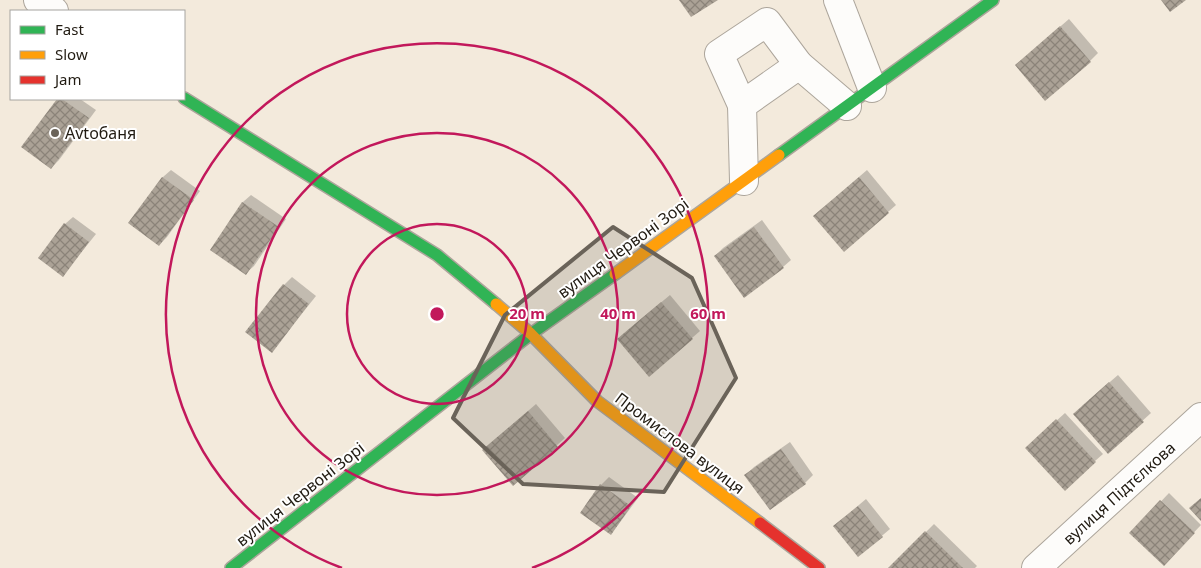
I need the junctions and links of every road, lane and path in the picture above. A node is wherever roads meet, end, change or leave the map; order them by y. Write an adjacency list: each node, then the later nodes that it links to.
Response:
1 (38, 0): 4 (street)
2 (838, 0): 6 (street)
3 (992, 0): 6 (street, вулиця Червоні Зорі)
4 (53, 10)
5 (799, 65): 8 (street); 8 (street); 9 (street)
6 (872, 88): 9 (street, вулиця Червоні Зорі)
7 (185, 99): 11 (street, Промислова вулиця)
8 (742, 105): 10 (street)
9 (847, 106): 10 (street, вулиця Червоні Зорі)
10 (744, 181): 11 (street, вулиця Червоні Зорі)
11 (532, 334): 13 (street, вулиця Червоні Зорі); 14 (street, Промислова вулиця)
12 (1201, 417): 15 (street, вулиця Підтєлкова)
13 (231, 568)
14 (819, 568)
15 (1036, 568)

